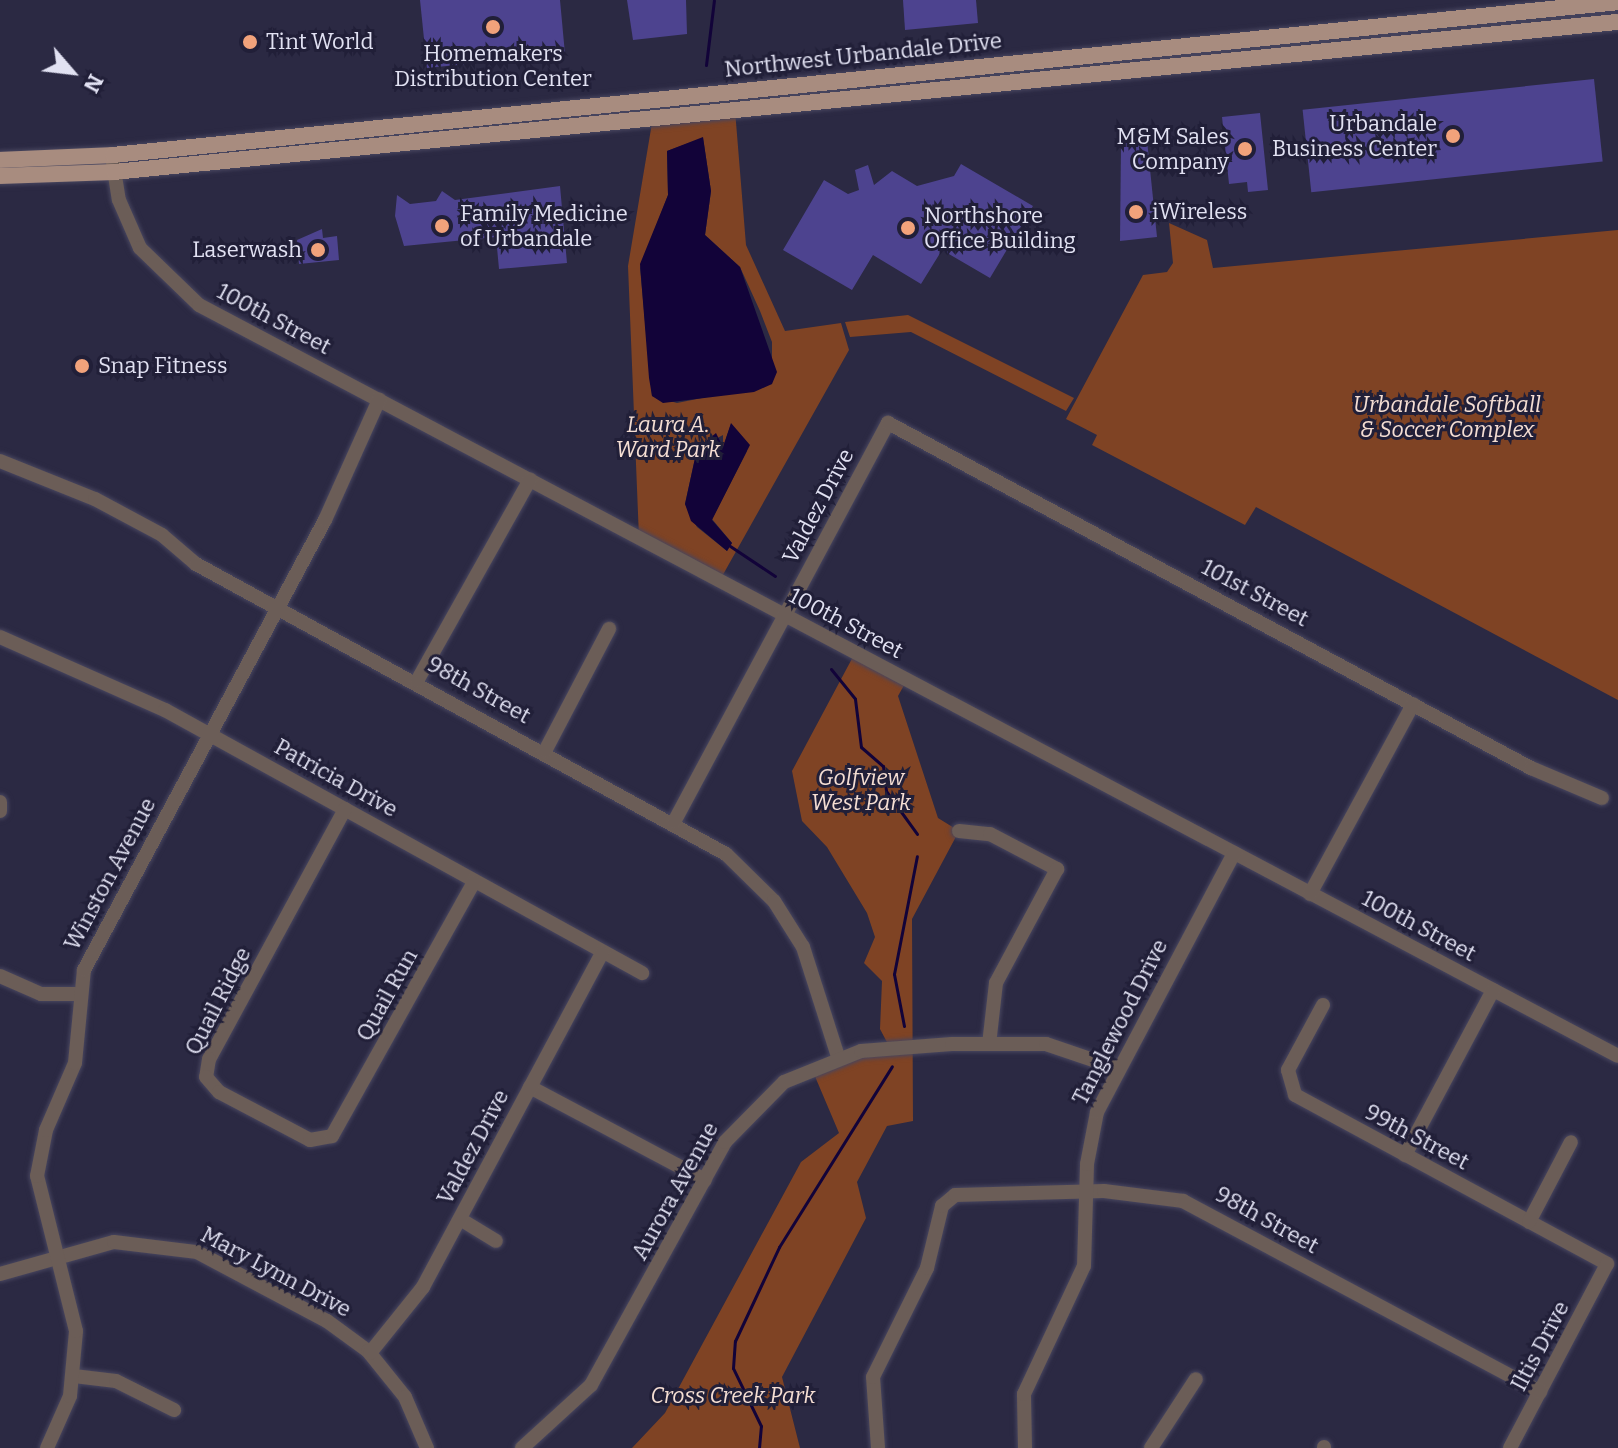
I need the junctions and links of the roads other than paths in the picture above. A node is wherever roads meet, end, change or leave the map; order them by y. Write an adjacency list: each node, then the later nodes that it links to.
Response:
1 (1618, 2): 4 (main road, Northwest Urbandale Drive)
2 (1618, 22): 4 (main road, Northwest Urbandale Drive)
3 (0, 160): 4 (main road)
4 (114, 163): 5 (main road); 6 (street, 100th Street)
5 (0, 176)
6 (379, 400): 9 (street, 100th Street); 10 (street, Winston Avenue)
7 (888, 423): 11 (street, Valdez Drive); 15 (street, 101st Street)
8 (0, 461): 10 (street, 98th Street)
9 (530, 480): 11 (street, 100th Street); 14 (street)
10 (279, 608): 14 (street, 98th Street); 16 (street, Winston Avenue)
11 (785, 615): 22 (street, Valdez Drive); 24 (street, 100th Street)
12 (609, 629): 17 (street)
13 (0, 637): 16 (street, Patricia Drive)
14 (417, 681): 17 (street, 98th Street)
15 (1413, 704): 18 (street, 101st Street); 26 (street)
16 (210, 735): 20 (street, Patricia Drive); 31 (street, Winston Avenue)
17 (545, 751): 22 (street, 98th Street)
18 (1602, 798)
19 (0, 802): 21 (street)
20 (345, 809): 25 (street, Patricia Drive); 38 (street, Quail Ridge)
21 (0, 811)
22 (674, 822): 35 (street, 98th Street)
23 (959, 831): 33 (street)
24 (1234, 853): 26 (street, 100th Street); 36 (street, Tanglewood Drive)
25 (474, 882): 27 (street, Patricia Drive); 38 (street, Quail Run)
26 (1310, 894): 30 (street, 100th Street)
27 (602, 953): 28 (street, Patricia Drive); 37 (street, Valdez Drive)
28 (642, 973)
29 (0, 976): 31 (street)
30 (1493, 990): 34 (street, 100th Street); 40 (street)
31 (80, 994): 46 (street, Winston Avenue)
32 (1323, 1005): 40 (street, 99th Street)
33 (989, 1044): 35 (street, Aurora Avenue); 36 (street, Aurora Avenue)
34 (1618, 1056)
35 (838, 1057): 41 (street, Aurora Avenue)
36 (1117, 1068): 42 (street, Tanglewood Drive)
37 (530, 1087): 41 (street); 43 (street, Valdez Drive)
38 (338, 1130)
39 (1571, 1142): 44 (street)
40 (1405, 1155): 44 (street, 99th Street)
41 (705, 1180): 56 (street, Aurora Avenue)
42 (1087, 1192): 52 (street, 98th Street); 57 (street, 98th Street); 58 (street, Tanglewood Drive)
43 (460, 1219): 45 (street); 49 (street, Valdez Drive)
44 (1529, 1222): 47 (street, 99th Street)
45 (496, 1241)
46 (55, 1259): 48 (street, Mary Lynn Drive); 49 (street, Mary Lynn Drive); 50 (street, Winston Avenue)
47 (1607, 1264): 52 (street, Iltis Drive)
48 (0, 1274)
49 (370, 1353): 55 (street, Mary Lynn Drive)
50 (74, 1376): 53 (street); 54 (street, Winston Avenue)
51 (1196, 1379): 59 (street)
52 (1540, 1392): 60 (street, Iltis Drive)
53 (174, 1410)
54 (47, 1448)
55 (427, 1448)
56 (522, 1448)
57 (878, 1448)
58 (1025, 1448)
59 (1151, 1448)
60 (1510, 1448)

